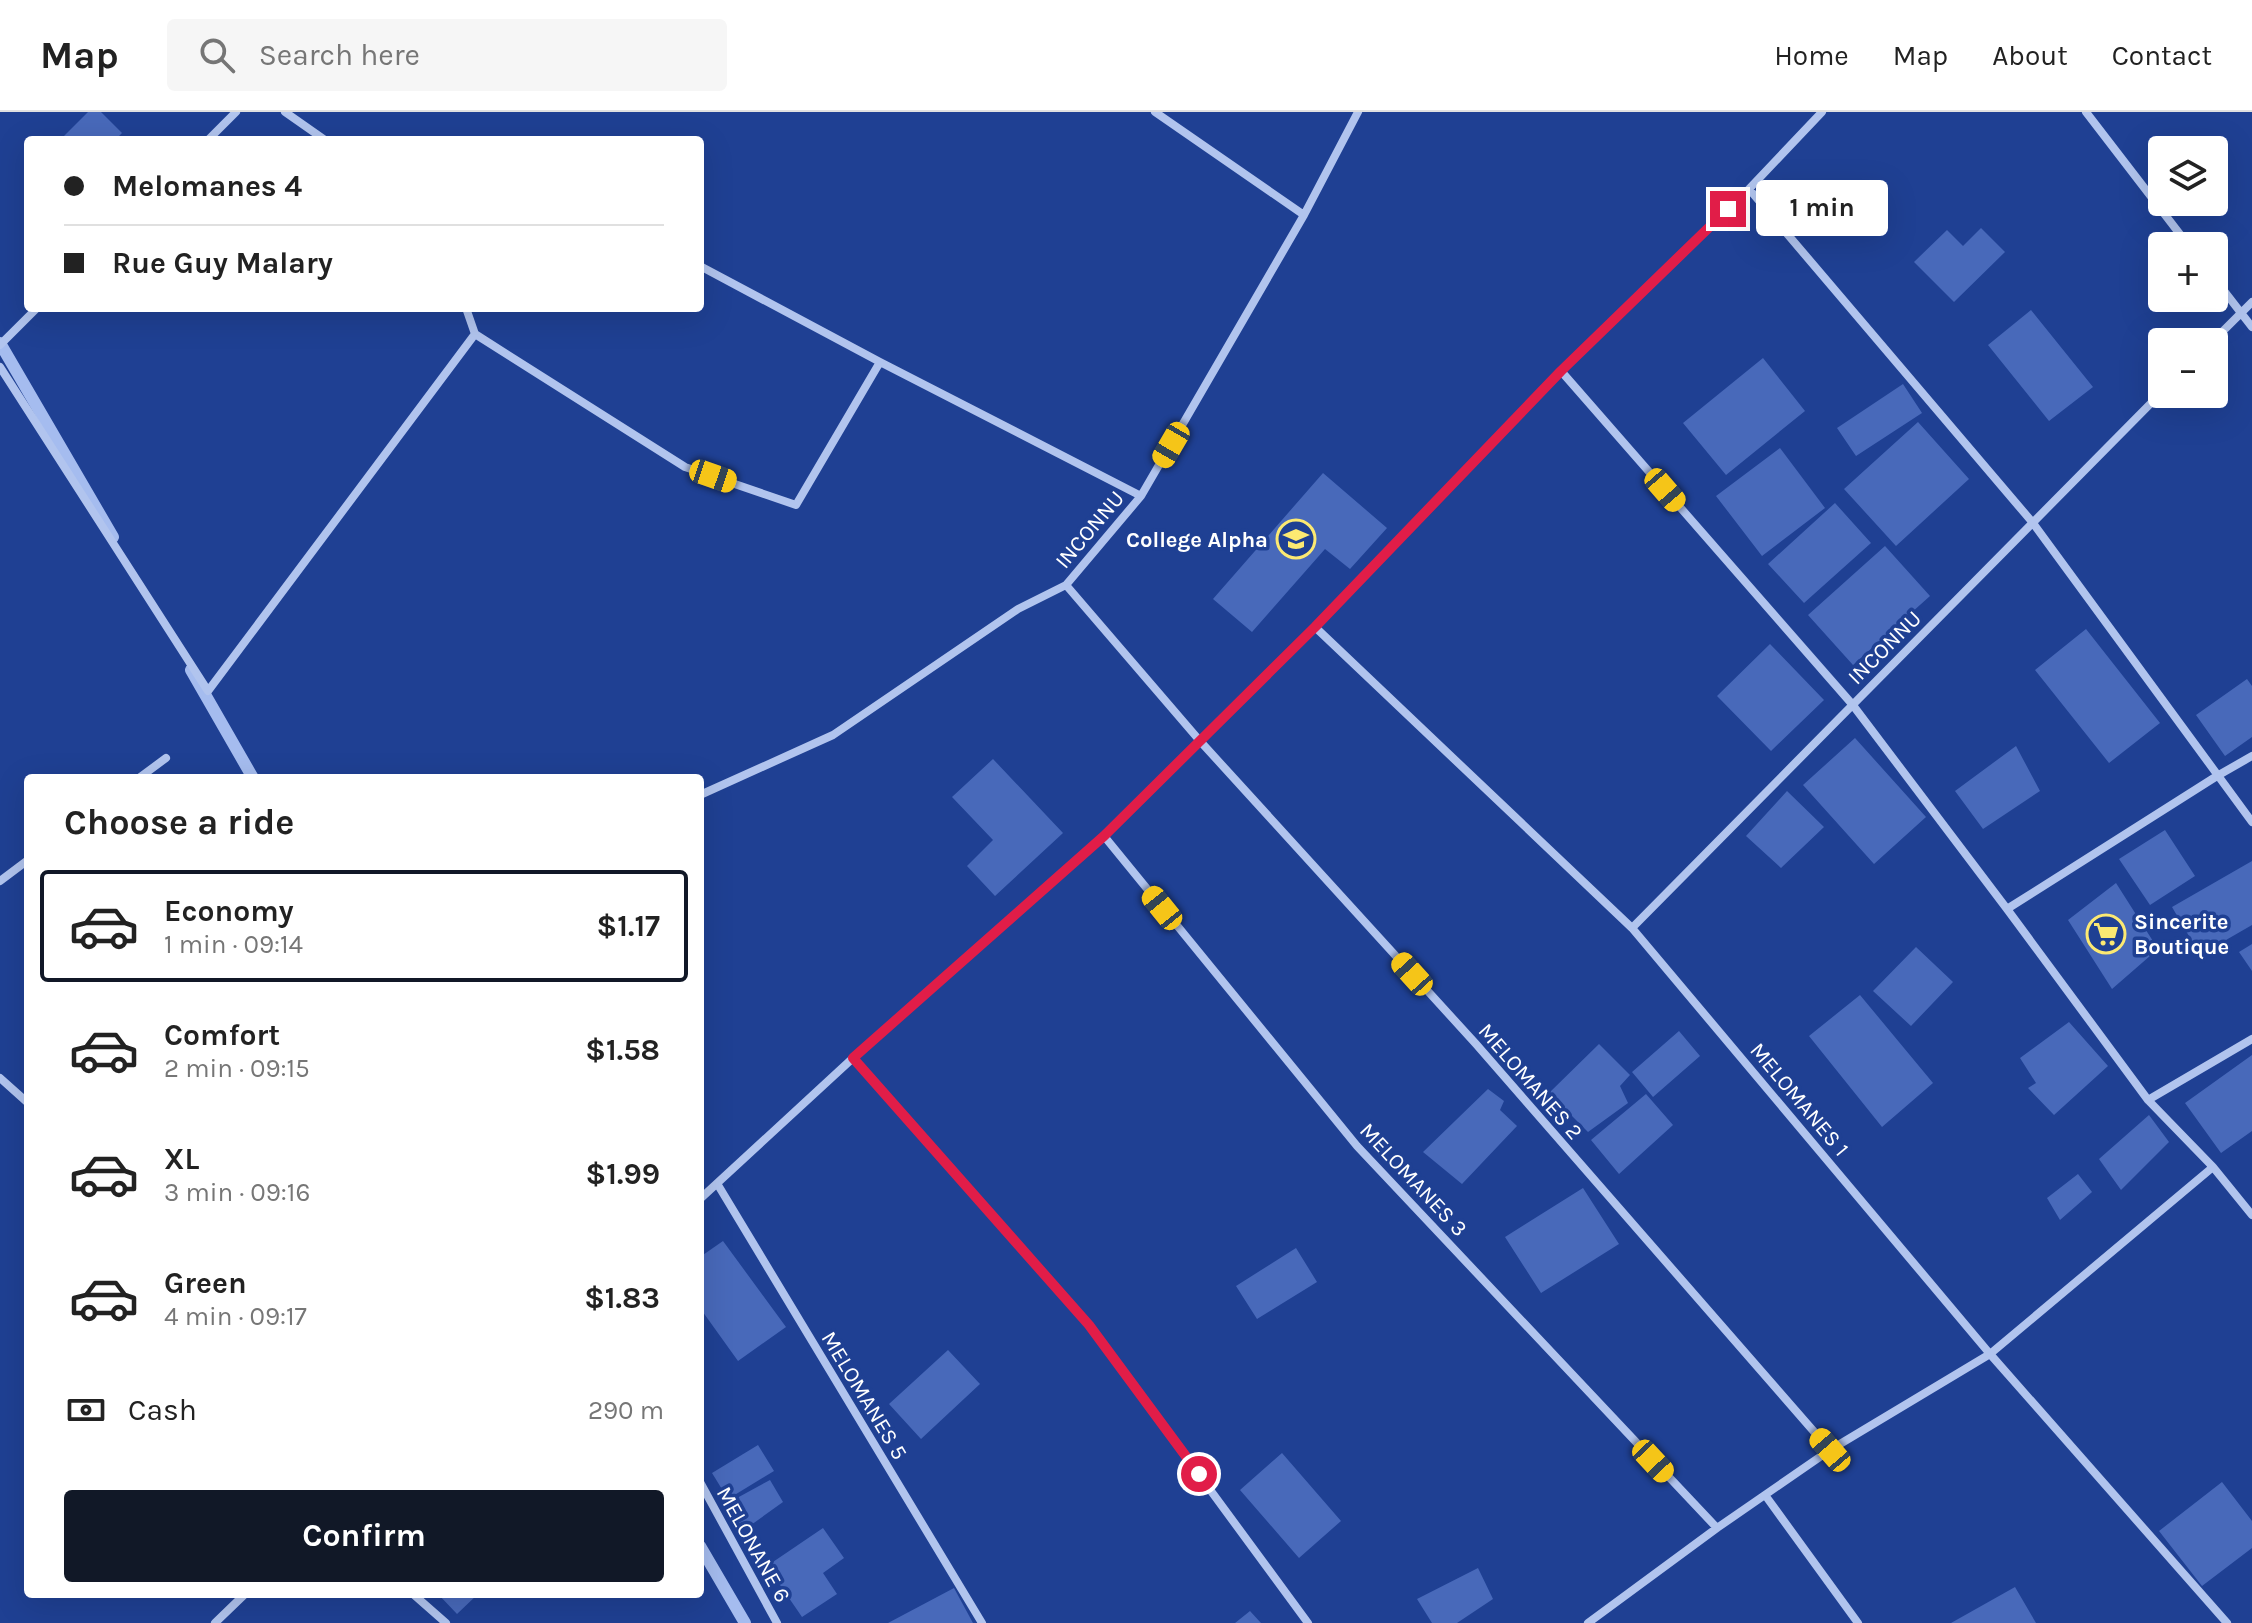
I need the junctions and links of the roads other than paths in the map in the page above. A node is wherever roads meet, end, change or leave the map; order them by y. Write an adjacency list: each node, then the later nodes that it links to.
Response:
1 (236, 112): 7 (street)
2 (285, 112): 8 (street)
3 (1155, 112): 10 (street)
4 (1358, 112): 10 (street, INCONNU)
5 (1822, 112): 9 (street)
6 (2086, 112): 11 (street)
7 (212, 136)
8 (319, 136)
9 (1749, 189): 24 (street); 27 (street)
10 (1304, 215): 26 (street, INCONNU)
11 (2178, 232)
12 (704, 268): 22 (street)
13 (2228, 296): 17 (street)
14 (2252, 302): 17 (street)
15 (33, 312): 21 (street)
16 (467, 312): 20 (street)
17 (2241, 312): 18 (street); 19 (street)
18 (2252, 327)
19 (2226, 328)
20 (475, 334): 22 (street); 23 (street)
21 (0, 345)
22 (880, 362): 26 (street)
23 (0, 367)
24 (1561, 371): 29 (street); 30 (street)
25 (2148, 406): 27 (street, INCONNU)
26 (1141, 496): 28 (street, INCONNU)
27 (2033, 523): 30 (street, INCONNU); 35 (street)
28 (1066, 585): 31 (street, MELOMANES 2); 36 (street, INCONNU)
29 (1315, 627): 31 (street); 42 (street, MELOMANES 1)
30 (1852, 704): 41 (street); 42 (street, INCONNU)
31 (1200, 741): 38 (street); 53 (street, MELOMANES 2)
32 (2252, 756): 35 (street)
33 (166, 758): 34 (street)
34 (144, 774)
35 (2217, 776): 37 (street); 41 (street)
36 (704, 793)
37 (2252, 822)
38 (1104, 836): 44 (street); 56 (street, MELOMANES 3)
39 (24, 863): 40 (street)
40 (0, 881)
41 (2007, 909): 47 (street)
42 (1632, 928): 52 (street, MELOMANES 1)
43 (2252, 1039): 47 (street)
44 (853, 1058): 49 (street); 63 (street)
45 (0, 1078): 46 (street)
46 (24, 1099)
47 (2148, 1100): 48 (street)
48 (2213, 1167): 51 (street); 52 (street)
49 (718, 1185): 50 (street); 62 (street, MELOMANES 5)
50 (704, 1196)
51 (2252, 1215)
52 (1990, 1354): 53 (street); 66 (street, MELOMANES 1)
53 (1830, 1450): 55 (street)
54 (704, 1489): 61 (street, MELONANE 6)
55 (1765, 1495): 56 (street); 65 (street)
56 (1717, 1528): 64 (street)
57 (241, 1598): 59 (street)
58 (418, 1598): 60 (street)
59 (215, 1623)
60 (446, 1623)
61 (777, 1623)
62 (982, 1623)
63 (1308, 1623)
64 (1588, 1623)
65 (1858, 1623)
66 (2227, 1623)

